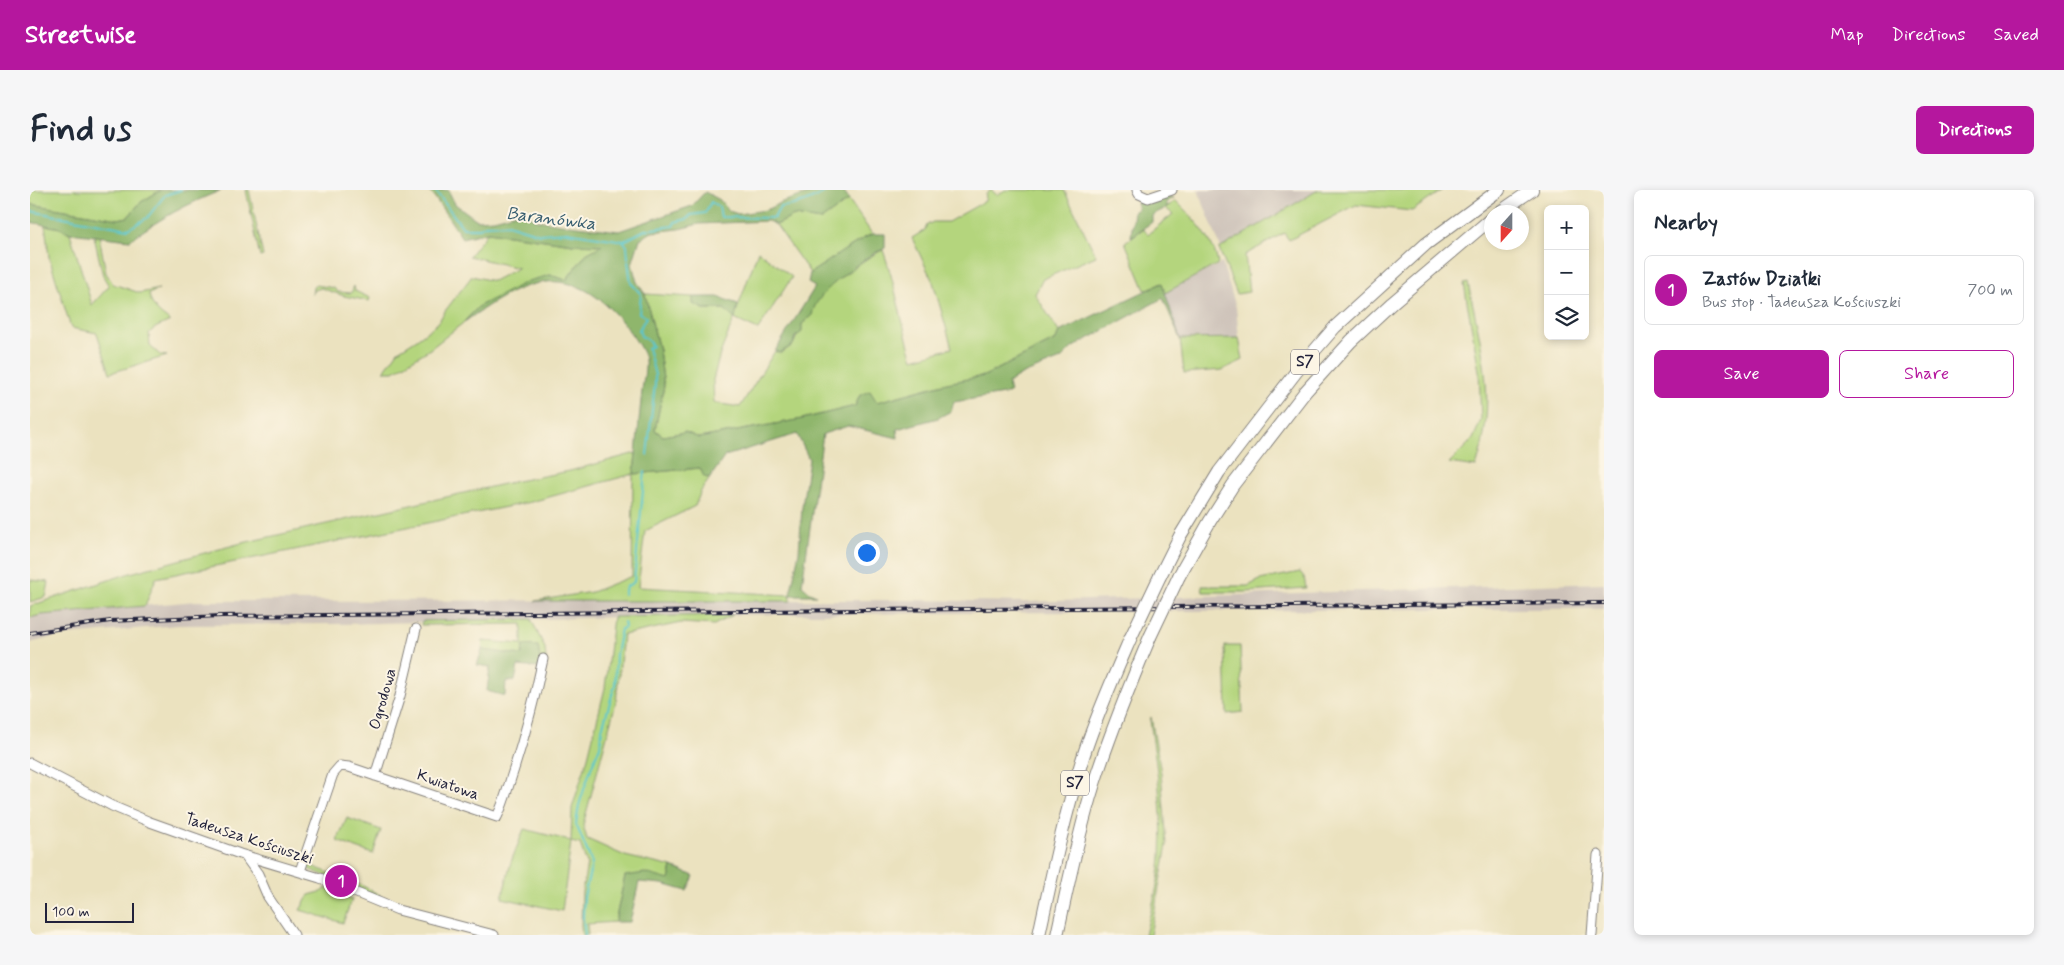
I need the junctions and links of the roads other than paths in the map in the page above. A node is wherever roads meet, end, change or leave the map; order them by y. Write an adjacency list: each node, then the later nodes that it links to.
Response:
1 (1137, 190): 2 (street)
2 (1172, 190)
3 (1498, 190): 18 (highway, S7, bridge)
4 (1532, 190): 5 (highway)
5 (1510, 205)
6 (1484, 225): 19 (highway, S7, bridge)
7 (416, 629): 10 (street, Ogrodowa)
8 (542, 658): 10 (street, Kwiatowa)
9 (30, 763): 12 (street, Tadeusza Kościuszki)
10 (375, 776): 14 (street, Kwiatowa)
11 (1598, 855): 20 (street)
12 (245, 856): 13 (street, Tadeusza Kościuszki); 15 (street)
13 (265, 861): 14 (street, Tadeusza Kościuszki); 15 (street)
14 (300, 871): 17 (street, Tadeusza Kościuszki)
15 (258, 874): 16 (street)
16 (294, 935)
17 (494, 935)
18 (1039, 935)
19 (1057, 935)
20 (1592, 935)

